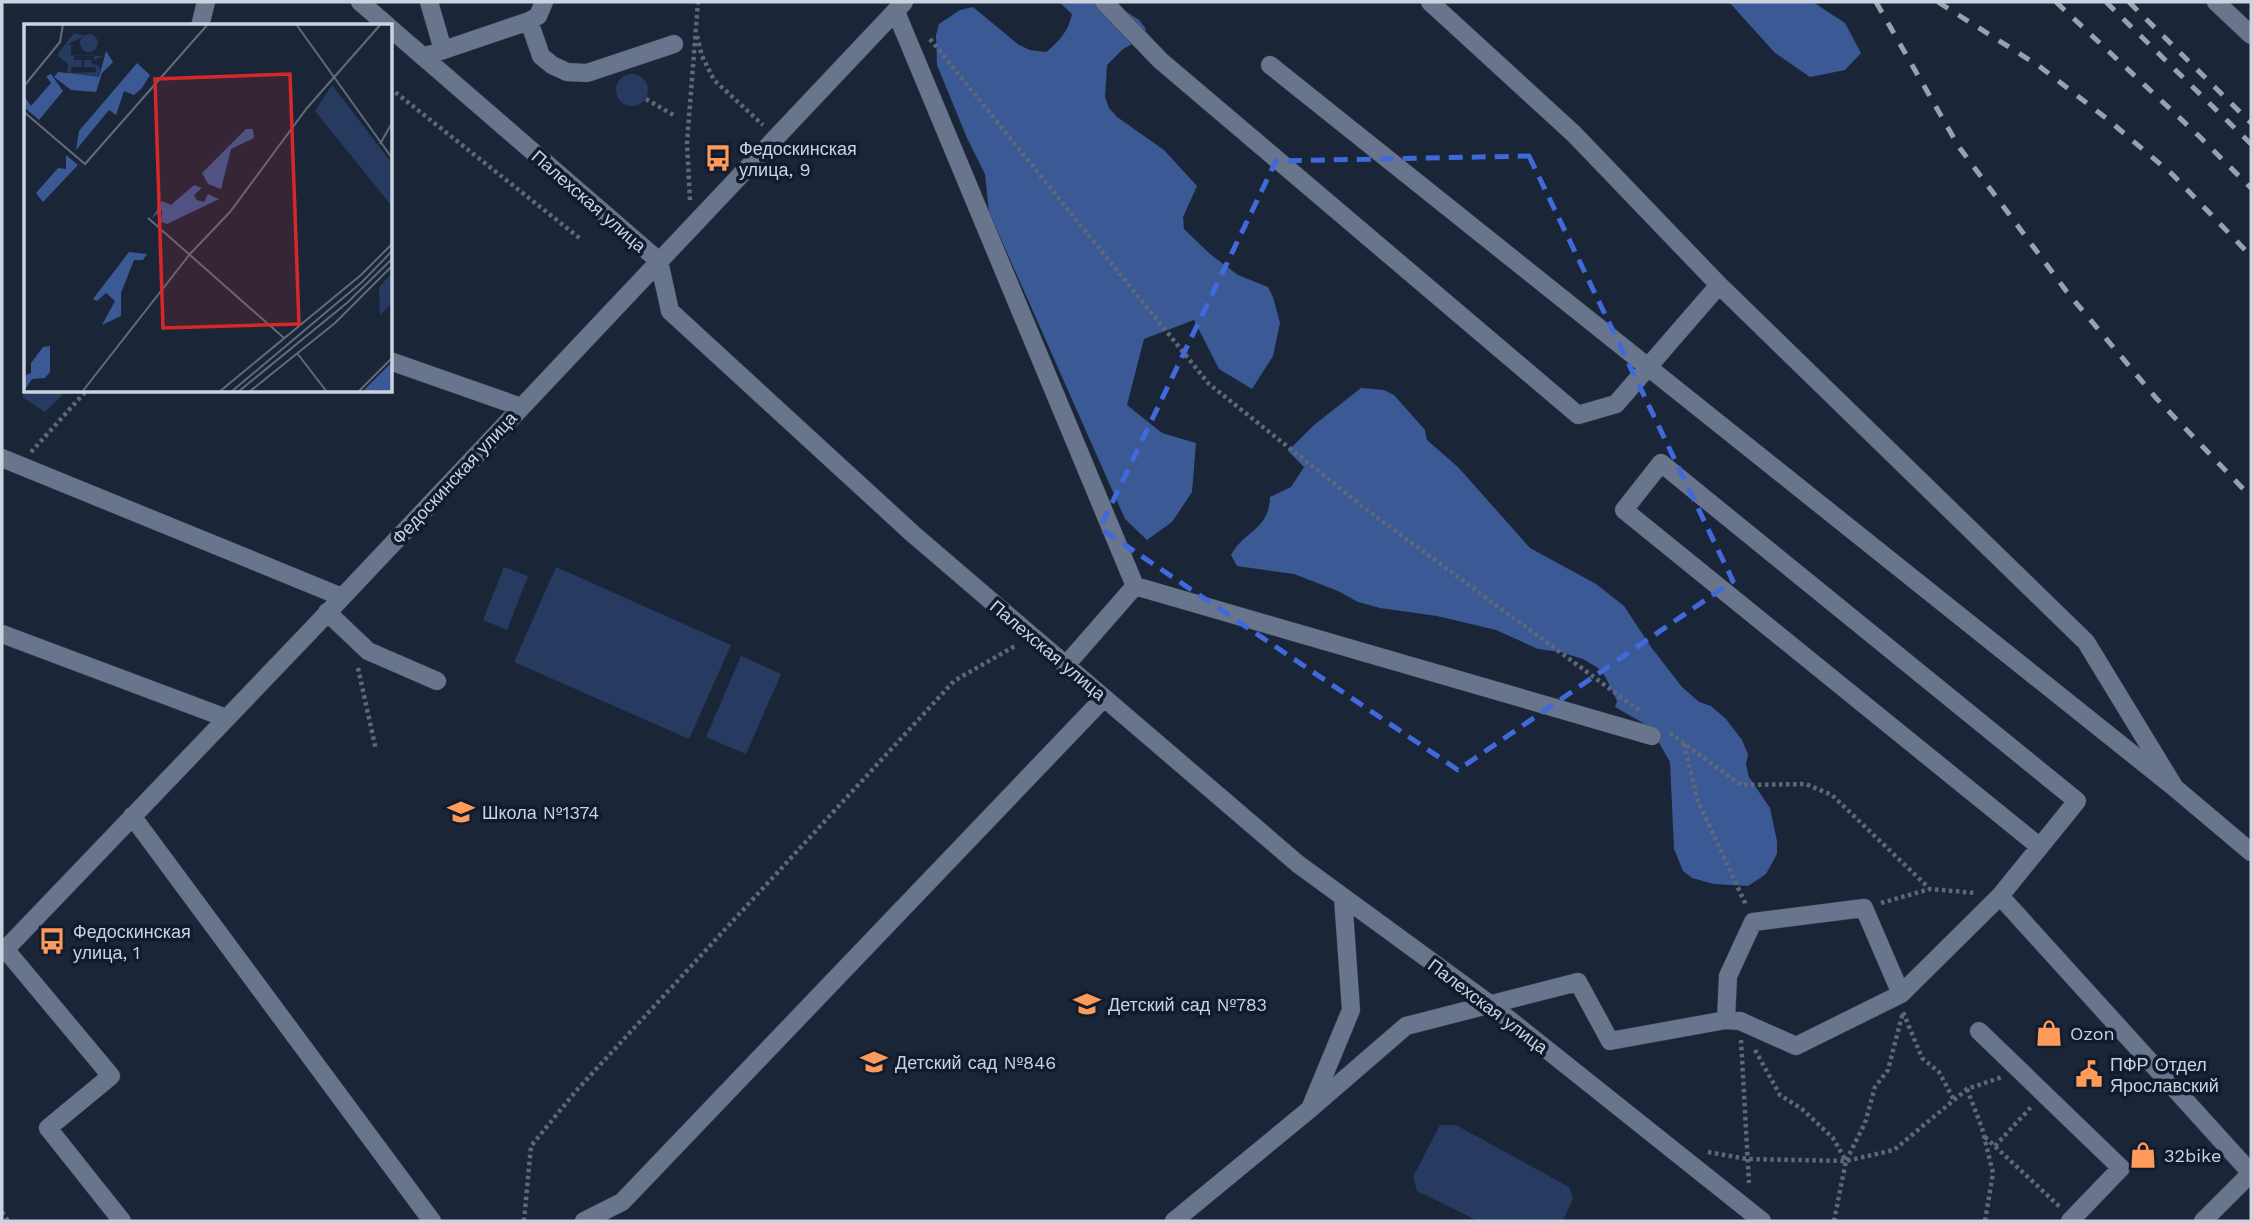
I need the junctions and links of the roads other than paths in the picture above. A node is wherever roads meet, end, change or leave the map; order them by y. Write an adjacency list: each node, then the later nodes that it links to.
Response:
1 (206, 2): 10 (street)
2 (359, 2): 11 (street, Палехская улица)
3 (429, 2): 15 (street)
4 (544, 2): 9 (street)
5 (1104, 2): 21 (street)
6 (1430, 2): 19 (street)
7 (2216, 2): 12 (street)
8 (900, 7): 18 (street, Федоскинская улица); 24 (street)
9 (529, 22): 14 (street); 15 (street)
10 (200, 24)
11 (385, 24)
12 (2248, 26)
13 (392, 30): 16 (street, Палехская улица)
14 (674, 44)
15 (443, 50): 16 (street)
16 (423, 57): 18 (street, Палехская улица)
17 (1270, 65): 21 (street)
18 (659, 261): 22 (street, Федоскинская улица); 28 (street, Палехская улица)
19 (1719, 285): 21 (street); 33 (street)
20 (392, 362): 22 (street)
21 (1648, 367): 33 (street)
22 (521, 407): 25 (street, Федоскинская улица)
23 (2, 458): 25 (street)
24 (1135, 586): 28 (street); 32 (street)
25 (342, 597): 26 (street, Федоскинская улица)
26 (327, 612): 29 (street); 31 (street, Федоскинская улица)
27 (2, 634): 31 (street)
28 (1066, 665): 30 (street, Палехская улица)
29 (437, 681)
30 (1104, 698): 38 (street, Палехская улица); 49 (street)
31 (226, 718): 34 (street, Федоскинская улица)
32 (1655, 727)
33 (2175, 788): 36 (street)
34 (132, 816): 39 (street, Федоскинская улица); 48 (street)
35 (2040, 847): 35 (street); 37 (street)
36 (2251, 852)
37 (2000, 896): 40 (street); 45 (street)
38 (1343, 897): 41 (street, Палехская улица); 44 (street)
39 (4, 951): 47 (street)
40 (1901, 994): 42 (street); 42 (street)
41 (1491, 1005): 42 (street); 44 (street); 51 (street, Палехская улица)
42 (1733, 1021)
43 (1979, 1031): 46 (street)
44 (1310, 1109): 50 (street)
45 (2251, 1173): 52 (street)
46 (2071, 1220)
47 (122, 1221)
48 (432, 1221)
49 (584, 1221)
50 (1174, 1221)
51 (1762, 1221)
52 (2203, 1221)

